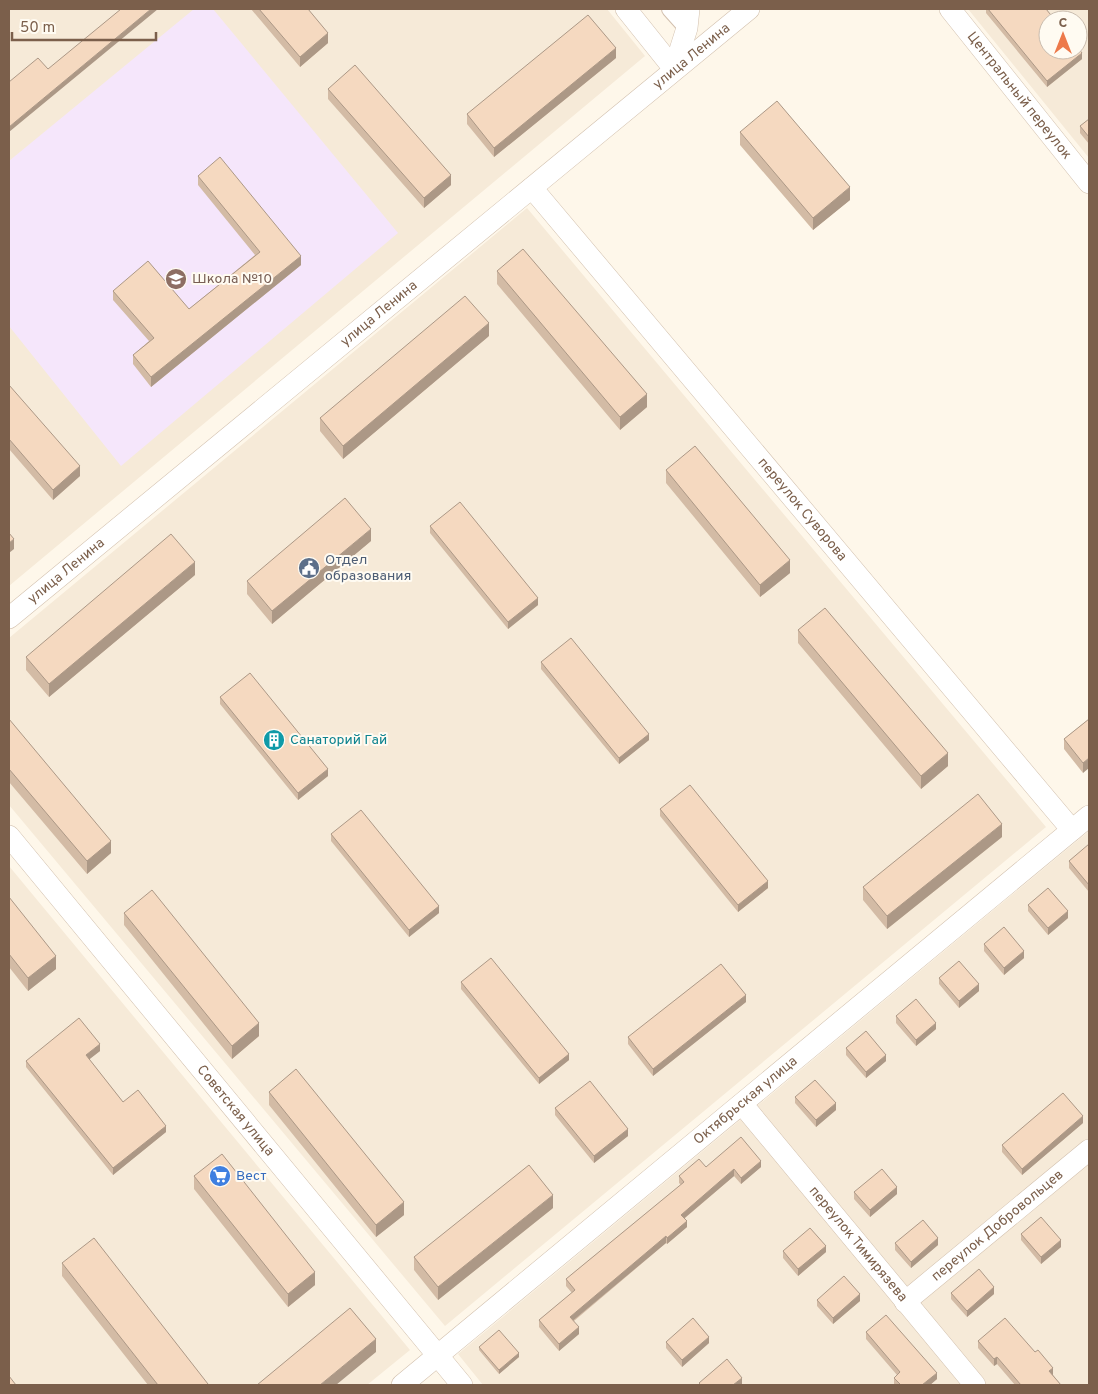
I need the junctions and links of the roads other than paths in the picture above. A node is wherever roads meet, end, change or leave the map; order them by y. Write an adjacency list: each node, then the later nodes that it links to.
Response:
1 (626, 9): 6 (street)
2 (670, 9): 5 (street)
3 (749, 9): 6 (street, улица Ленина)
4 (950, 9): 7 (street, Центральный переулок)
5 (688, 18): 6 (street)
6 (674, 69): 8 (street, улица Ленина)
7 (1089, 183)
8 (532, 188): 9 (street, улица Ленина); 11 (street, переулок Суворова)
9 (9, 618)
10 (1089, 816): 11 (street, Октябрьская улица)
11 (1072, 830): 13 (street, Октябрьская улица)
12 (9, 836): 16 (street, Советская улица)
13 (742, 1104): 15 (street, переулок Тимирязева); 16 (street, Октябрьская улица)
14 (1089, 1150): 15 (street, переулок Добровольцев)
15 (905, 1302): 19 (street, переулок Тимирязева)
16 (438, 1356): 17 (street, Октябрьская улица); 18 (street, Советская улица)
17 (402, 1385)
18 (462, 1385)
19 (974, 1385)

